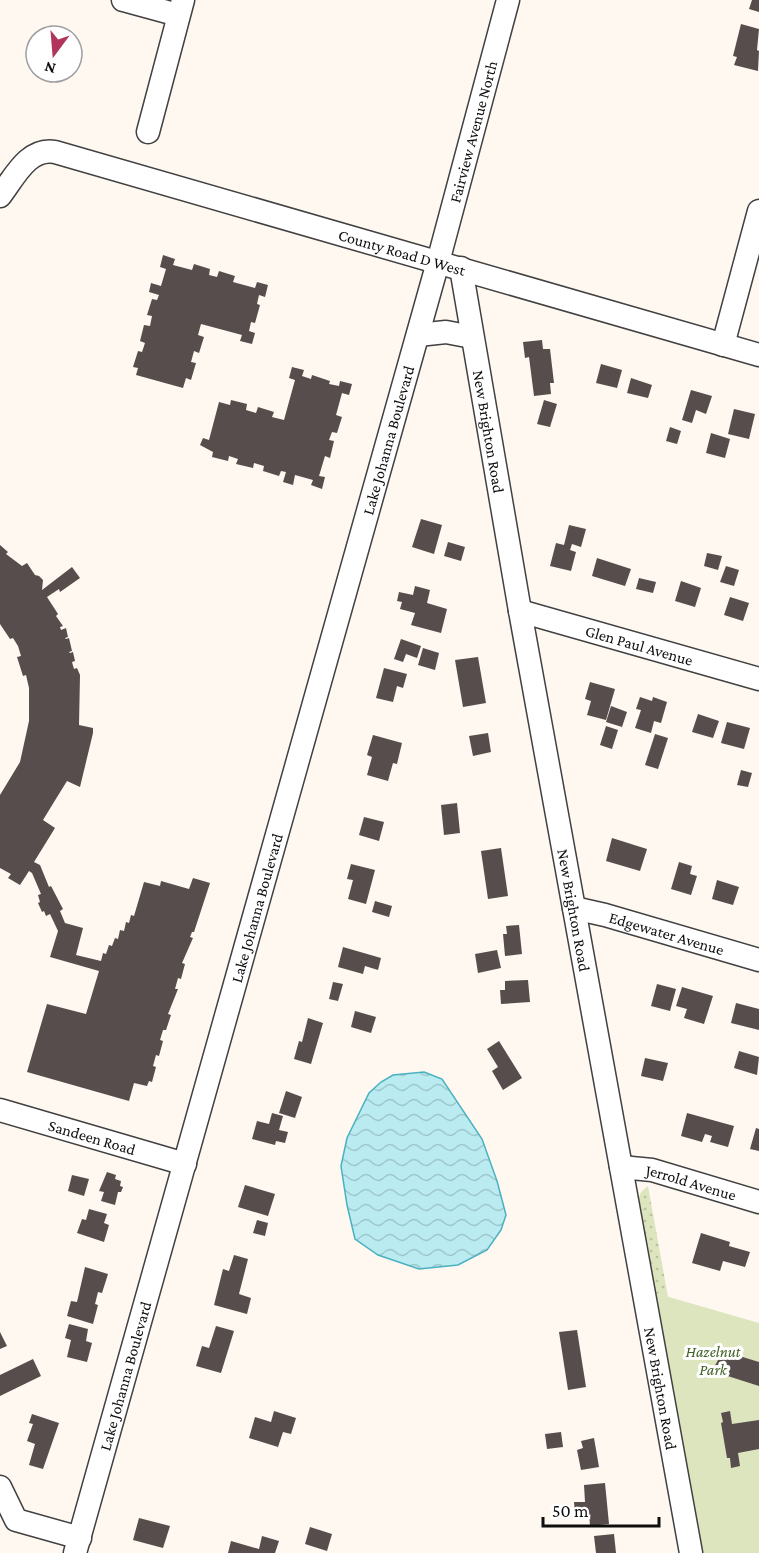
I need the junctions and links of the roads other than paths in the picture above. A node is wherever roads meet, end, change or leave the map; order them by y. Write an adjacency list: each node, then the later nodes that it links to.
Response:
1 (123, 0): 3 (street)
2 (508, 0): 7 (street, Fairview Avenue North)
3 (180, 8): 4 (street)
4 (148, 132)
5 (0, 196): 7 (street, County Road D West)
6 (759, 211): 11 (street)
7 (438, 262): 8 (street, County Road D West); 9 (street, Lake Johanna Boulevard)
8 (461, 268): 10 (street, New Brighton Road); 11 (street, County Road D West)
9 (418, 335): 10 (street); 18 (street, Lake Johanna Boulevard)
10 (472, 337): 13 (street, New Brighton Road)
11 (723, 345): 12 (street, County Road D West)
12 (759, 355)
13 (520, 611): 14 (street, Glen Paul Avenue); 15 (street, New Brighton Road)
14 (759, 679)
15 (574, 908): 16 (street, Edgewater Avenue); 19 (street, New Brighton Road)
16 (759, 960)
17 (0, 1110): 18 (street, Sandeen Road)
18 (184, 1164): 22 (street, Lake Johanna Boulevard)
19 (621, 1167): 20 (street, Jerrold Avenue); 23 (street, New Brighton Road)
20 (759, 1202)
21 (0, 1487): 22 (street)
22 (77, 1545)
23 (692, 1553)

